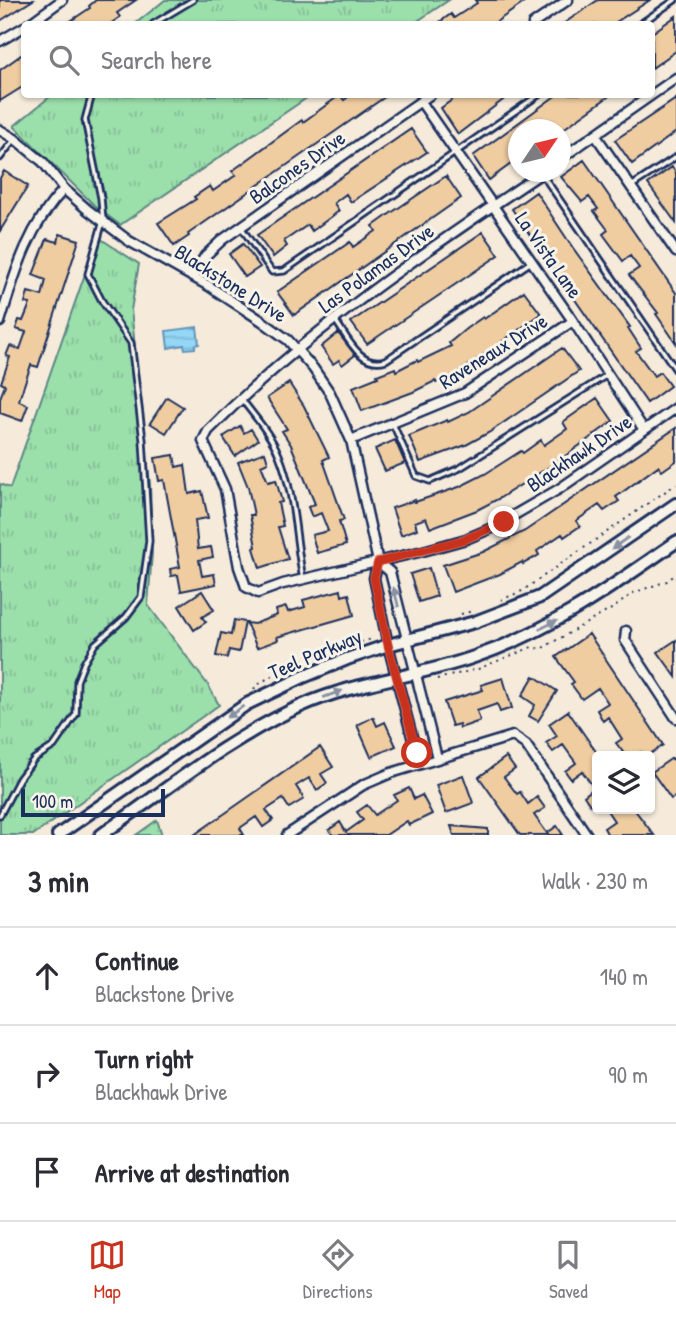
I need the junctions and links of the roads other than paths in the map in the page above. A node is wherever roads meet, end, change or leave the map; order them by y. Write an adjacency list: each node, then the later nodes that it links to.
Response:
1 (62, 0): 5 (street)
2 (193, 0): 6 (lane)
3 (568, 0): 7 (street)
4 (675, 0): 8 (lane)
5 (33, 21)
6 (158, 21)
7 (537, 21)
8 (644, 21)
9 (21, 29): 10 (street)
10 (0, 41)
11 (676, 78): 12 (street)
12 (655, 93)
13 (91, 98): 30 (lane)
14 (426, 98): 17 (street, Balcones Drive)
15 (534, 98): 22 (lane)
16 (648, 98): 19 (street)
17 (421, 102): 22 (street, La Vista Lane); 31 (street, Balcones Drive)
18 (0, 130): 20 (street, Blackstone Drive)
19 (596, 136): 21 (street); 27 (street)
20 (15, 139): 24 (lane); 28 (street, Blackstone Drive)
21 (571, 152)
22 (457, 153): 29 (street, La Vista Lane); 31 (lane)
23 (676, 157): 27 (lane)
24 (0, 158)
25 (527, 182): 29 (street, Las Polamas Drive)
26 (549, 182): 39 (lane)
27 (631, 187): 32 (street)
28 (64, 190): 30 (street, Blackstone Drive); 37 (street)
29 (493, 205): 33 (street, La Vista Lane); 35 (street, Las Polamas Drive)
30 (103, 221): 34 (street, Blackstone Drive); 59 (lane)
31 (241, 227): 34 (street, Balcones Drive)
32 (676, 252)
33 (531, 262): 35 (lane); 36 (street, La Vista Lane)
34 (192, 277): 38 (street, Blackstone Drive)
35 (335, 319): 38 (street, Las Polamas Drive)
36 (573, 321): 40 (street, La Vista Lane); 43 (street, Raveneaux Drive)
37 (0, 322)
38 (297, 350): 41 (street, Las Polamas Drive); 45 (street, Blackstone Drive)
39 (676, 370)
40 (609, 373): 43 (lane); 44 (street, La Vista Lane)
41 (242, 399): 49 (lane); 50 (street, Las Polamas Drive)
42 (676, 408): 44 (street, Blackhawk Drive)
43 (393, 423): 45 (street, Raveneaux Drive)
44 (645, 430): 48 (street, Blackhawk Drive)
45 (351, 440): 48 (street, Blackstone Drive)
46 (676, 504): 52 (main road, Teel Parkway, one-way to 52)
47 (676, 542): 54 (main road, Teel Parkway, one-way to 47)
48 (378, 562): 49 (street, Blackhawk Drive); 52 (street, Blackstone Drive, one-way to 48); 53 (street, Blackstone Drive)
49 (303, 580): 50 (street, Blackhawk Drive)
50 (258, 593)
51 (626, 631): 56 (street)
52 (407, 640): 53 (main road, Teel Parkway); 54 (street, Blackstone Drive)
53 (388, 645): 55 (street, Blackstone Drive); 60 (main road, Teel Parkway, one-way to 60)
54 (415, 673): 55 (main road, Teel Parkway); 57 (street, Blackstone Drive)
55 (397, 678): 58 (street, Blackstone Drive); 61 (main road, Teel Parkway, one-way to 55)
56 (676, 718)
57 (437, 758): 58 (street); 63 (street)
58 (419, 763): 62 (street)
59 (0, 815)
60 (58, 835)
61 (101, 835)
62 (287, 835)
63 (587, 835)

